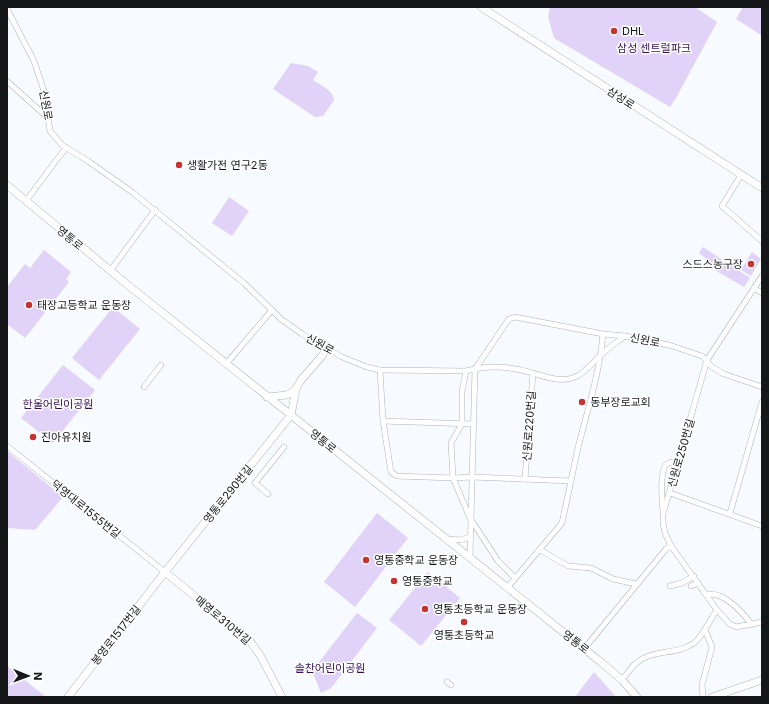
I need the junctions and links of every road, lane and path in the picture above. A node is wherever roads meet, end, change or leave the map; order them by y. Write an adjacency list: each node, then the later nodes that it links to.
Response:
1 (481, 7): 6 (street, 삼성로)
2 (7, 9): 4 (street, 신원로)
3 (7, 80): 4 (street)
4 (48, 118): 5 (street, 신원로)
5 (66, 148): 9 (street); 10 (street, 신원로)
6 (741, 175): 8 (street, 삼성로); 11 (street)
7 (7, 185): 9 (street, 영통로)
8 (762, 188)
9 (26, 201): 12 (street, 영통로)
10 (155, 210): 12 (street); 16 (street, 신원로)
11 (762, 241)
12 (110, 271): 22 (street, 영통로)
13 (762, 276): 14 (street, 신원로250번길)
14 (754, 288): 15 (street); 21 (street, 신원로250번길)
15 (762, 293)
16 (272, 310): 19 (street, 신원로); 22 (street)
17 (603, 334): 18 (street); 20 (street); 24 (street)
18 (625, 336): 20 (street, 신원로); 21 (street, 신원로)
19 (327, 348): 25 (street, 신원로); 30 (street)
20 (601, 354): 27 (street, 신원로); 43 (street)
21 (707, 360): 29 (street, 신원로); 39 (street, 신원로250번길)
22 (226, 364): 31 (street, 영통로)
23 (161, 365): 28 (street)
24 (475, 369): 26 (street, 신원로); 27 (street, 신원로); 36 (street)
25 (380, 370): 26 (street, 신원로); 34 (street)
26 (466, 371): 35 (street)
27 (533, 373): 42 (street, 신원로220번길)
28 (144, 387)
29 (762, 387)
30 (296, 389): 31 (street); 33 (street)
31 (267, 397): 33 (street, 영통로)
32 (762, 402): 46 (street)
33 (291, 415): 51 (street, 영통로); 55 (street, 영통로290번길)
34 (383, 421): 35 (street); 41 (street)
35 (462, 424): 36 (street); 41 (street)
36 (473, 424): 40 (street)
37 (7, 446): 55 (street, 덕영대로1555번길)
38 (284, 447): 45 (street)
39 (678, 462): 44 (street, 신원로250번길); 47 (street)
40 (472, 477): 41 (street); 42 (street); 48 (street)
41 (453, 478): 48 (street)
42 (525, 479): 43 (street)
43 (571, 481): 53 (street)
44 (670, 493): 46 (street); 47 (street, 신원로250번길)
45 (268, 494)
46 (730, 513): 49 (street)
47 (663, 514): 52 (street, 신원로250번길)
48 (470, 518): 50 (street); 57 (street)
49 (762, 526)
50 (470, 537): 51 (street); 54 (street)
51 (447, 539): 54 (street, 영통로)
52 (671, 546): 56 (street, 신원로250번길); 59 (street)
53 (540, 550): 57 (street); 59 (street)
54 (470, 557): 62 (street, 영통로)
55 (165, 572): 71 (street, 봉영로1517번길); 72 (street, 매영로310번길)
56 (694, 576): 58 (street, 신원로250번길); 60 (street)
57 (515, 578): 62 (street)
58 (698, 583): 61 (street); 63 (street, 신원로250번길)
59 (636, 584): 68 (street)
60 (670, 586)
61 (691, 586)
62 (507, 588): 68 (street, 영통로)
63 (707, 595): 64 (street, 신원로250번길); 66 (street)
64 (717, 610): 66 (street, 신원로250번길); 67 (street)
65 (762, 622): 66 (street)
66 (752, 624)
67 (705, 630): 69 (street); 74 (street)
68 (584, 648): 69 (street, 영통로)
69 (622, 680): 73 (street, 영통로)
70 (762, 680): 75 (street)
71 (68, 697)
72 (282, 697)
73 (637, 697)
74 (703, 697)
75 (712, 697)

